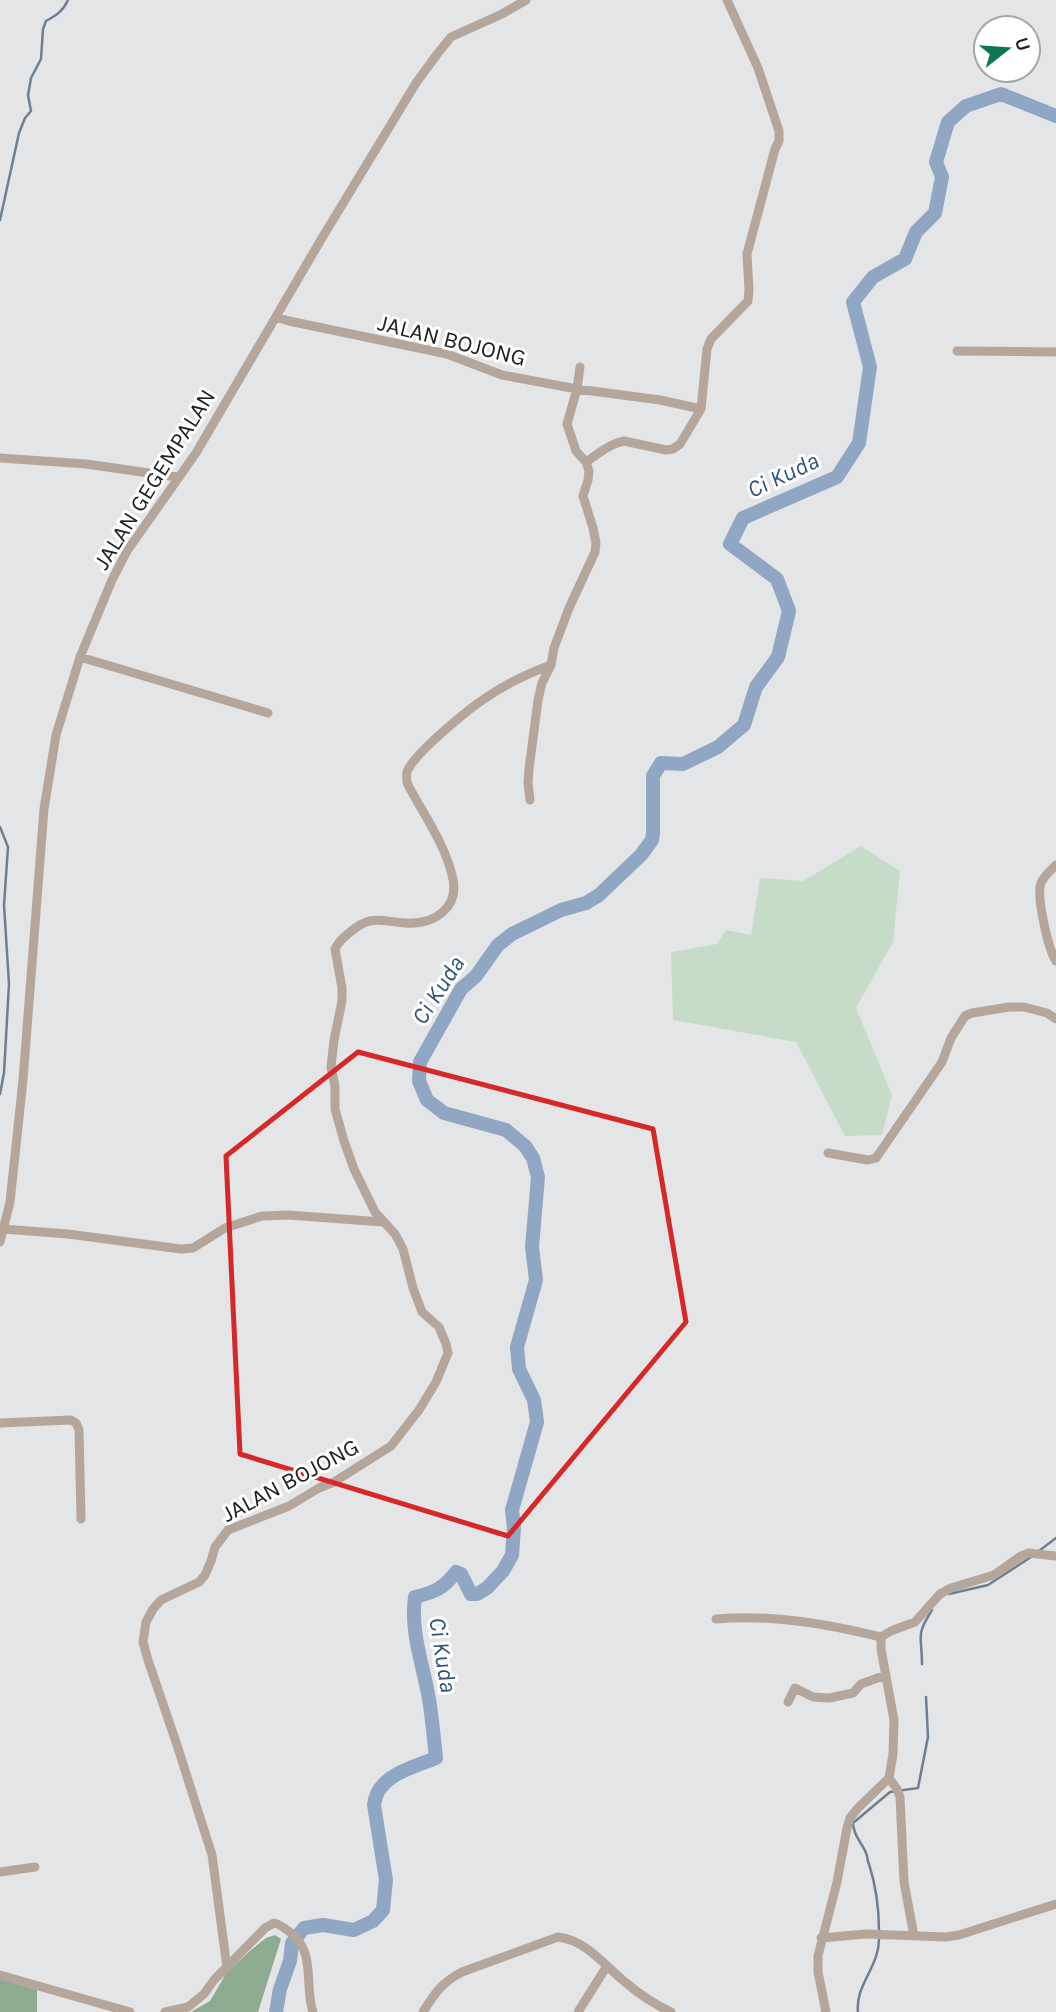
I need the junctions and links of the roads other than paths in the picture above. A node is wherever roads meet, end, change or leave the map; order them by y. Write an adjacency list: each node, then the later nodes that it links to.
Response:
1 (526, 0): 3 (street, JALAN GEGEMPALAN)
2 (727, 0): 8 (street)
3 (276, 317): 7 (street, JALAN BOJONG); 11 (street, JALAN GEGEMPALAN)
4 (957, 351): 5 (street)
5 (1056, 352)
6 (580, 366): 7 (street)
7 (577, 389): 8 (street, JALAN BOJONG); 10 (street)
8 (701, 409): 10 (street)
9 (0, 458): 11 (street)
10 (586, 462): 13 (street)
11 (177, 477): 12 (street, JALAN GEGEMPALAN)
12 (80, 657): 14 (street); 21 (street, JALAN GEGEMPALAN)
13 (551, 665): 15 (street); 20 (street, JALAN BOJONG)
14 (268, 713)
15 (530, 800)
16 (1056, 865): 17 (street)
17 (1056, 961)
18 (1056, 1019): 19 (street)
19 (828, 1153)
20 (383, 1222): 21 (street); 37 (street, JALAN BOJONG)
21 (3, 1229): 22 (street, JALAN GEGEMPALAN)
22 (0, 1242)
23 (0, 1423): 24 (street)
24 (81, 1519)
25 (1056, 1556): 27 (street)
26 (716, 1619): 27 (street)
27 (881, 1637): 28 (street)
28 (886, 1675): 29 (street); 30 (street)
29 (788, 1702)
30 (889, 1778): 34 (street); 35 (street)
31 (35, 1867): 32 (street)
32 (0, 1872)
33 (1056, 1904): 34 (street)
34 (914, 1936): 35 (street)
35 (821, 1938): 45 (street)
36 (607, 1966): 42 (street); 43 (street); 44 (street)
37 (227, 1968): 40 (street); 41 (street)
38 (0, 1975): 39 (street)
39 (130, 2012)
40 (165, 2012)
41 (313, 2012)
42 (423, 2012)
43 (578, 2012)
44 (671, 2012)
45 (826, 2012)

